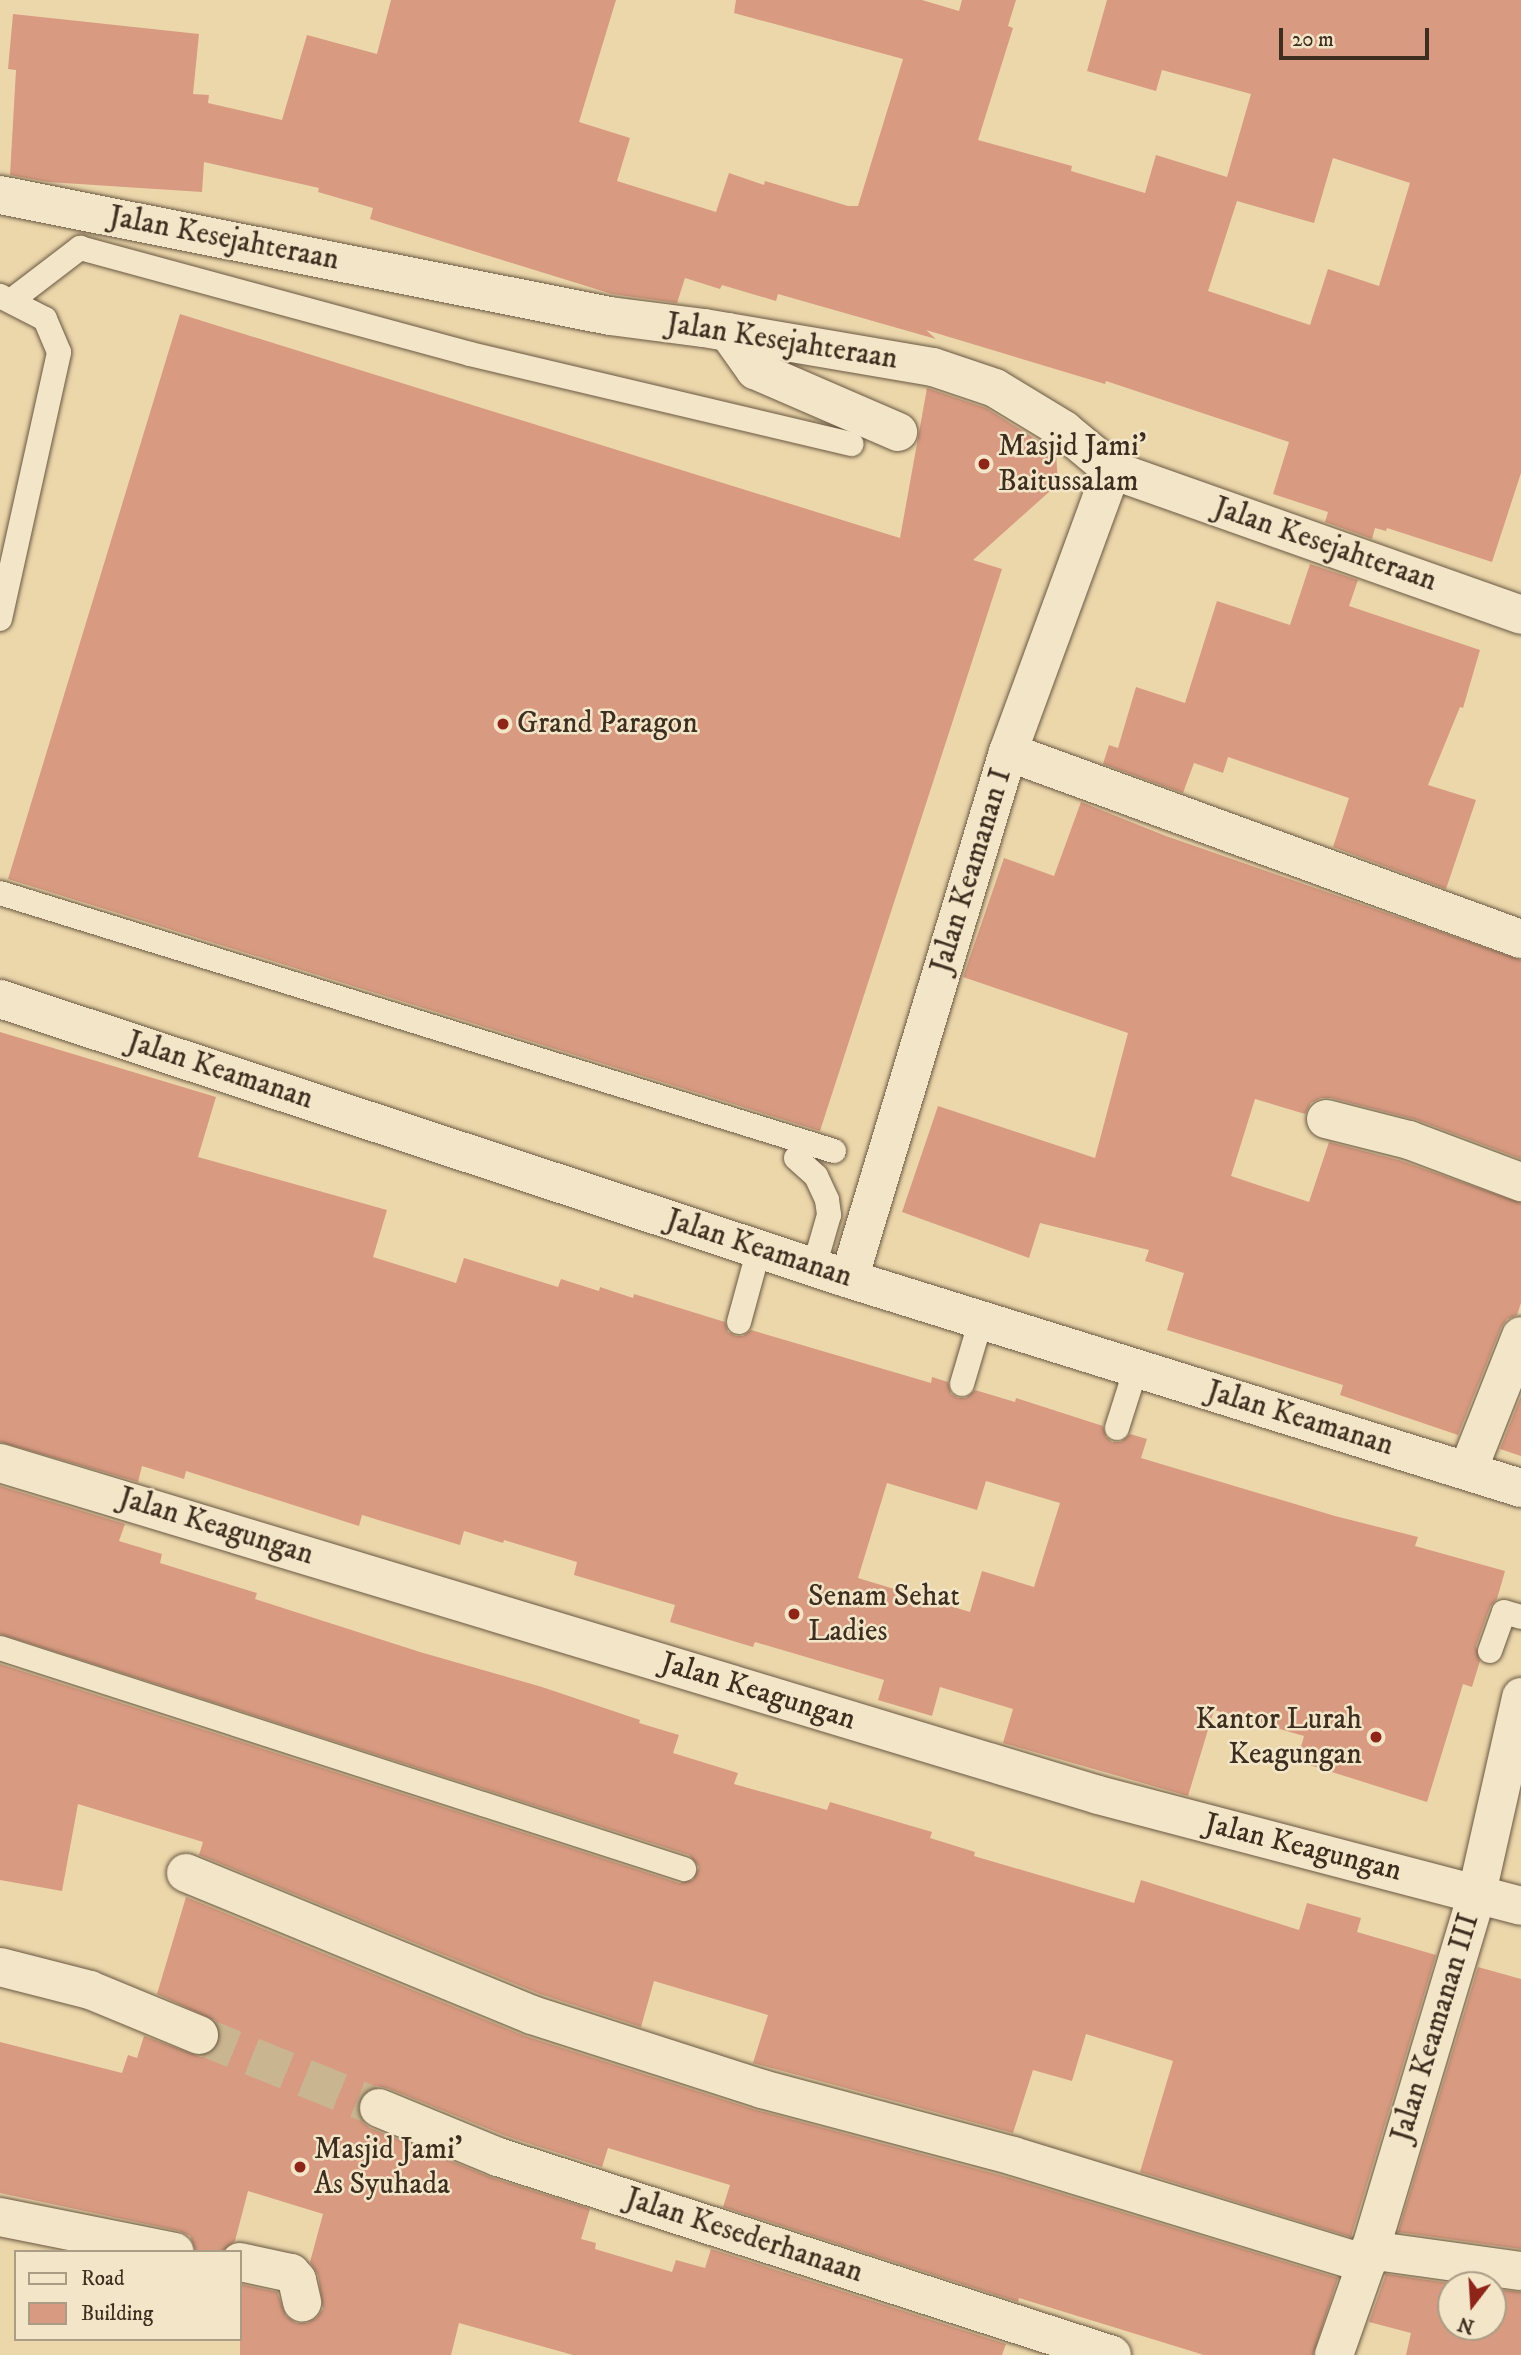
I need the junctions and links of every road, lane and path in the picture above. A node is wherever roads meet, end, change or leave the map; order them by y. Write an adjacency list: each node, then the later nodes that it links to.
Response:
1 (0, 195): 3 (street, Jalan Kesejahteraan)
2 (6, 298): 5 (lane); 8 (lane)
3 (728, 332): 4 (street); 6 (street, Jalan Kesejahteraan)
4 (898, 432)
5 (852, 444)
6 (1112, 470): 7 (street, Jalan Kesejahteraan); 9 (street, Jalan Keamanan I)
7 (1521, 615)
8 (0, 619)
9 (1008, 752): 11 (street); 19 (street, Jalan Keamanan I)
10 (0, 893): 14 (lane)
11 (1521, 939)
12 (0, 999): 17 (street, Jalan Keamanan)
13 (1326, 1119): 16 (street)
14 (834, 1151)
15 (796, 1158): 18 (lane)
16 (1521, 1182)
17 (759, 1249): 18 (street, Jalan Keamanan); 21 (lane)
18 (814, 1267): 19 (street, Jalan Keamanan)
19 (849, 1279): 20 (street, Jalan Keamanan)
20 (981, 1320): 23 (street, Jalan Keamanan); 24 (lane)
21 (739, 1322)
22 (1521, 1336): 27 (street)
23 (1136, 1368): 25 (lane); 27 (street, Jalan Keamanan)
24 (962, 1384)
25 (1117, 1428)
26 (0, 1463): 35 (street, Jalan Keagungan)
27 (1468, 1471): 28 (street, Jalan Keamanan)
28 (1521, 1489)
29 (1521, 1617): 31 (lane)
30 (0, 1648): 33 (lane)
31 (1490, 1651)
32 (1521, 1697): 35 (street, Jalan Keamanan III)
33 (684, 1870)
34 (186, 1873): 42 (street)
35 (1477, 1893): 36 (street, Jalan Keagungan); 42 (street, Jalan Keamanan III)
36 (1521, 1906)
37 (0, 1967): 38 (street)
38 (199, 2035)
39 (379, 2108): 46 (street, Jalan Kesederhanaan)
40 (0, 2217): 41 (street)
41 (165, 2250)
42 (1367, 2257): 44 (street); 47 (street, Jalan Keamanan III)
43 (242, 2262): 45 (street)
44 (1521, 2271)
45 (302, 2302)
46 (1096, 2353)
47 (1334, 2355)

